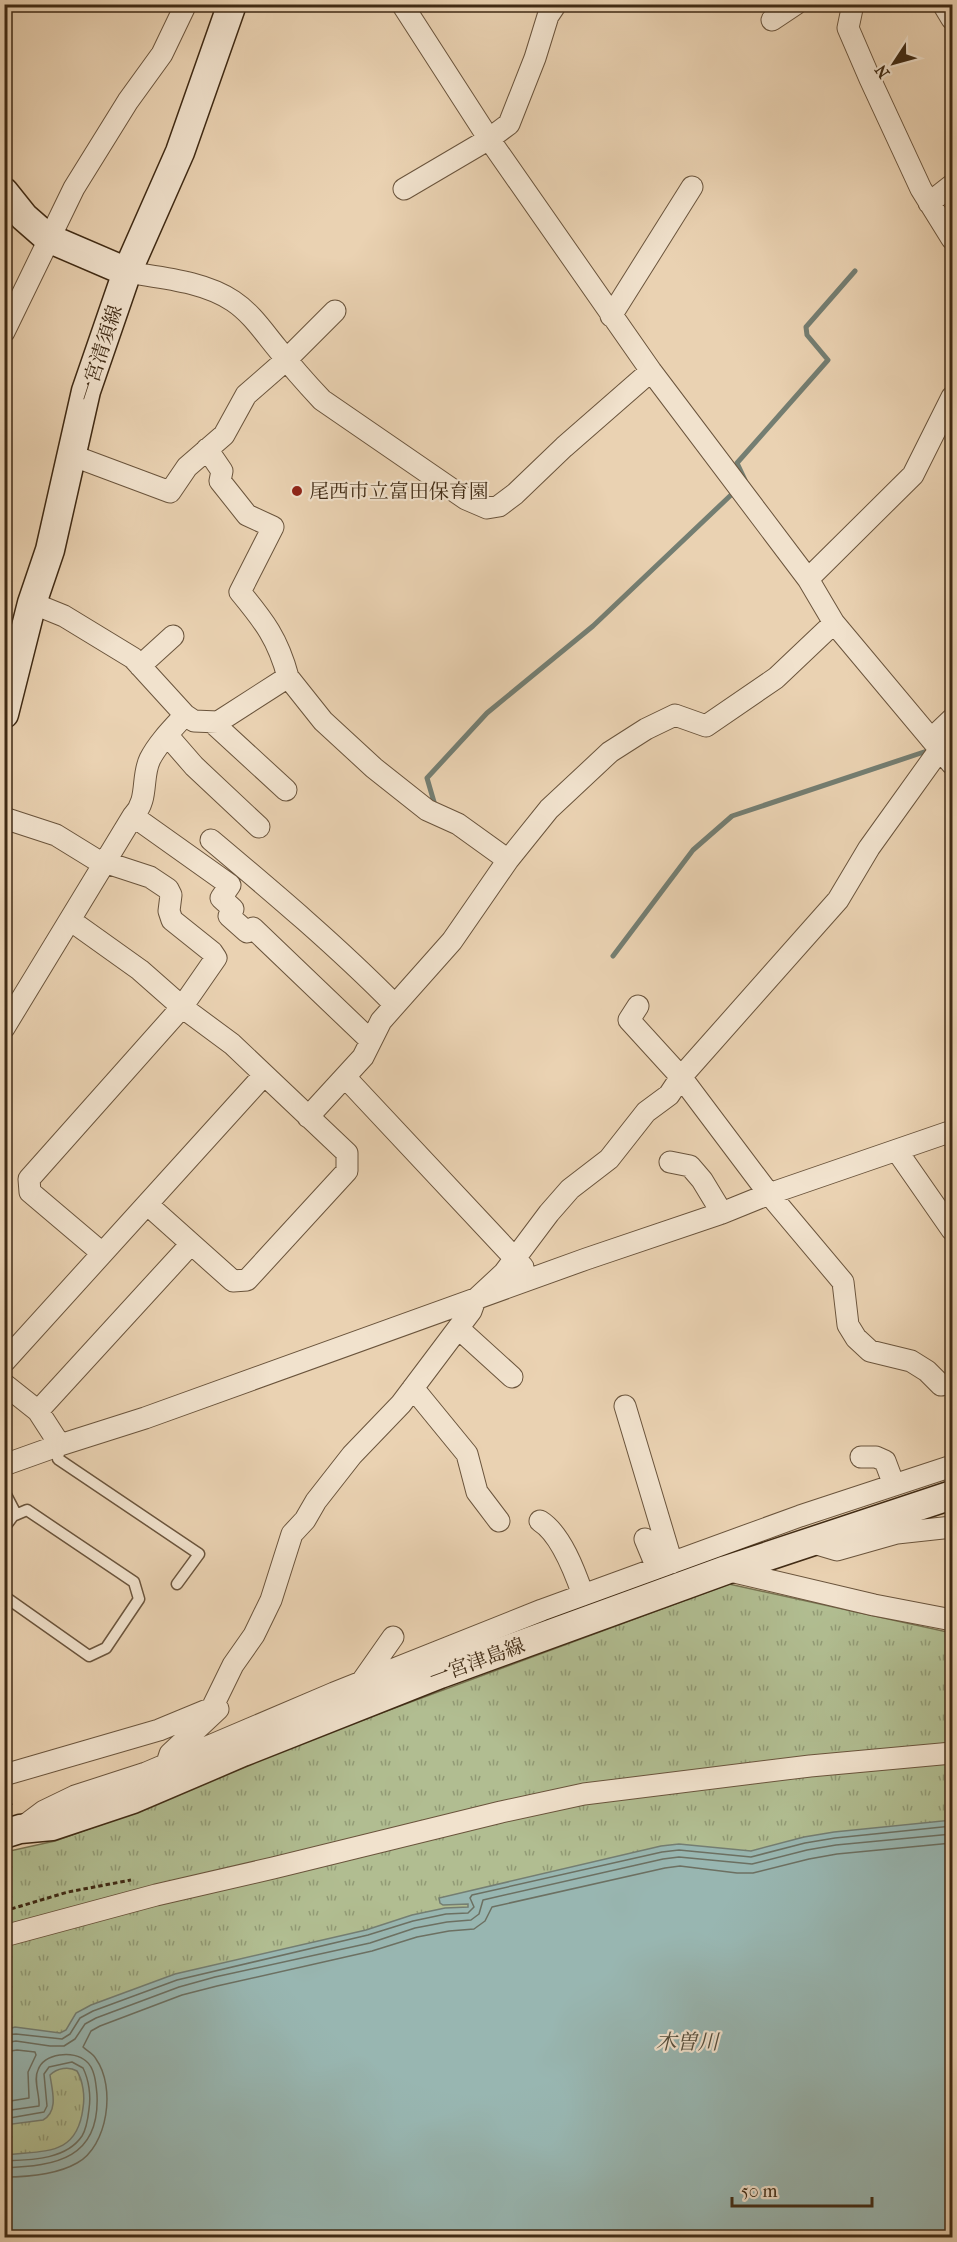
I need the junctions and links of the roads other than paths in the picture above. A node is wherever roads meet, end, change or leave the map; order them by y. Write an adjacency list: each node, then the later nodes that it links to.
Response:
1 (186, 4): 16 (street)
2 (232, 4): 18 (main road, 一宮清須線)
3 (402, 4): 10 (street)
4 (556, 4): 10 (street)
5 (796, 4): 9 (street)
6 (853, 4): 15 (street)
7 (943, 4): 8 (street)
8 (952, 19)
9 (772, 20)
10 (489, 139): 13 (street); 20 (street)
11 (952, 185): 15 (street)
12 (692, 187): 20 (street)
13 (404, 189)
14 (4, 192): 16 (main road)
15 (929, 203): 17 (street)
16 (48, 238): 18 (main road); 21 (street)
17 (952, 239)
18 (127, 272): 22 (street); 26 (main road, 一宮清須線)
19 (335, 311): 22 (street)
20 (611, 316): 23 (street)
21 (4, 332)
22 (286, 360): 23 (street); 25 (street)
23 (651, 371): 27 (street)
24 (952, 398): 27 (street)
25 (207, 449): 26 (street); 32 (street)
26 (71, 455): 28 (main road, 一宮清須線)
27 (808, 579): 29 (street)
28 (32, 603): 31 (street); 33 (main road, 一宮清須線)
29 (834, 623): 38 (street); 44 (street)
30 (173, 636): 31 (street)
31 (140, 666): 34 (street)
32 (288, 677): 36 (street); 44 (street)
33 (4, 714)
34 (185, 715): 36 (street); 37 (street)
35 (952, 719): 38 (street)
36 (212, 722): 39 (street)
37 (167, 735): 40 (street); 42 (street)
38 (941, 751): 54 (street)
39 (286, 790)
40 (132, 816): 45 (street); 51 (street)
41 (4, 818): 45 (street)
42 (259, 826)
43 (211, 840): 47 (street)
44 (508, 860): 47 (street)
45 (106, 863): 46 (street); 49 (street)
46 (70, 920): 49 (street); 50 (street)
47 (395, 1005): 51 (street)
48 (639, 1006): 54 (street)
49 (182, 1007): 52 (street); 64 (street)
50 (4, 1028)
51 (371, 1041): 53 (street)
52 (264, 1075): 55 (street); 60 (street)
53 (345, 1077): 55 (street); 65 (street)
54 (681, 1077): 59 (street); 65 (street)
55 (308, 1117): 63 (street)
56 (952, 1131): 57 (street)
57 (897, 1151): 59 (street); 62 (street)
58 (670, 1162): 61 (street)
59 (769, 1194): 61 (street); 72 (street)
60 (148, 1205): 63 (street); 64 (street)
61 (722, 1213): 66 (street)
62 (952, 1230)
63 (191, 1244): 75 (street)
64 (102, 1254): 69 (street)
65 (515, 1258): 66 (street); 67 (street)
66 (534, 1278): 67 (street)
67 (475, 1300): 68 (street); 76 (street)
68 (458, 1328): 70 (street); 73 (street)
69 (4, 1362)
70 (512, 1377)
71 (4, 1384): 75 (street)
72 (941, 1385)
73 (413, 1388): 84 (street); 98 (street)
74 (625, 1406): 90 (street)
75 (38, 1411): 76 (street)
76 (60, 1445): 78 (street); 92 (lane)
77 (861, 1457): 80 (street)
78 (4, 1465)
79 (952, 1466): 80 (street)
80 (894, 1485): 90 (street)
81 (4, 1491): 83 (lane)
82 (952, 1495): 89 (main road, 一宮津島線)
83 (16, 1514): 87 (lane); 94 (lane)
84 (499, 1521)
85 (540, 1521): 93 (street)
86 (952, 1527): 89 (street)
87 (4, 1528)
88 (645, 1539): 90 (street)
89 (810, 1542): 91 (main road, 一宮津島線)
90 (664, 1565): 93 (street)
91 (726, 1570): 95 (street); 102 (main road, 一宮津島線)
92 (177, 1584)
93 (583, 1595): 97 (street)
94 (4, 1596)
95 (952, 1620)
96 (393, 1637): 97 (street)
97 (360, 1684): 100 (street)
98 (211, 1710): 100 (street); 101 (street)
99 (952, 1753): 103 (street)
100 (166, 1764): 102 (street)
101 (4, 1774)
102 (12, 1832)
103 (4, 1936)

